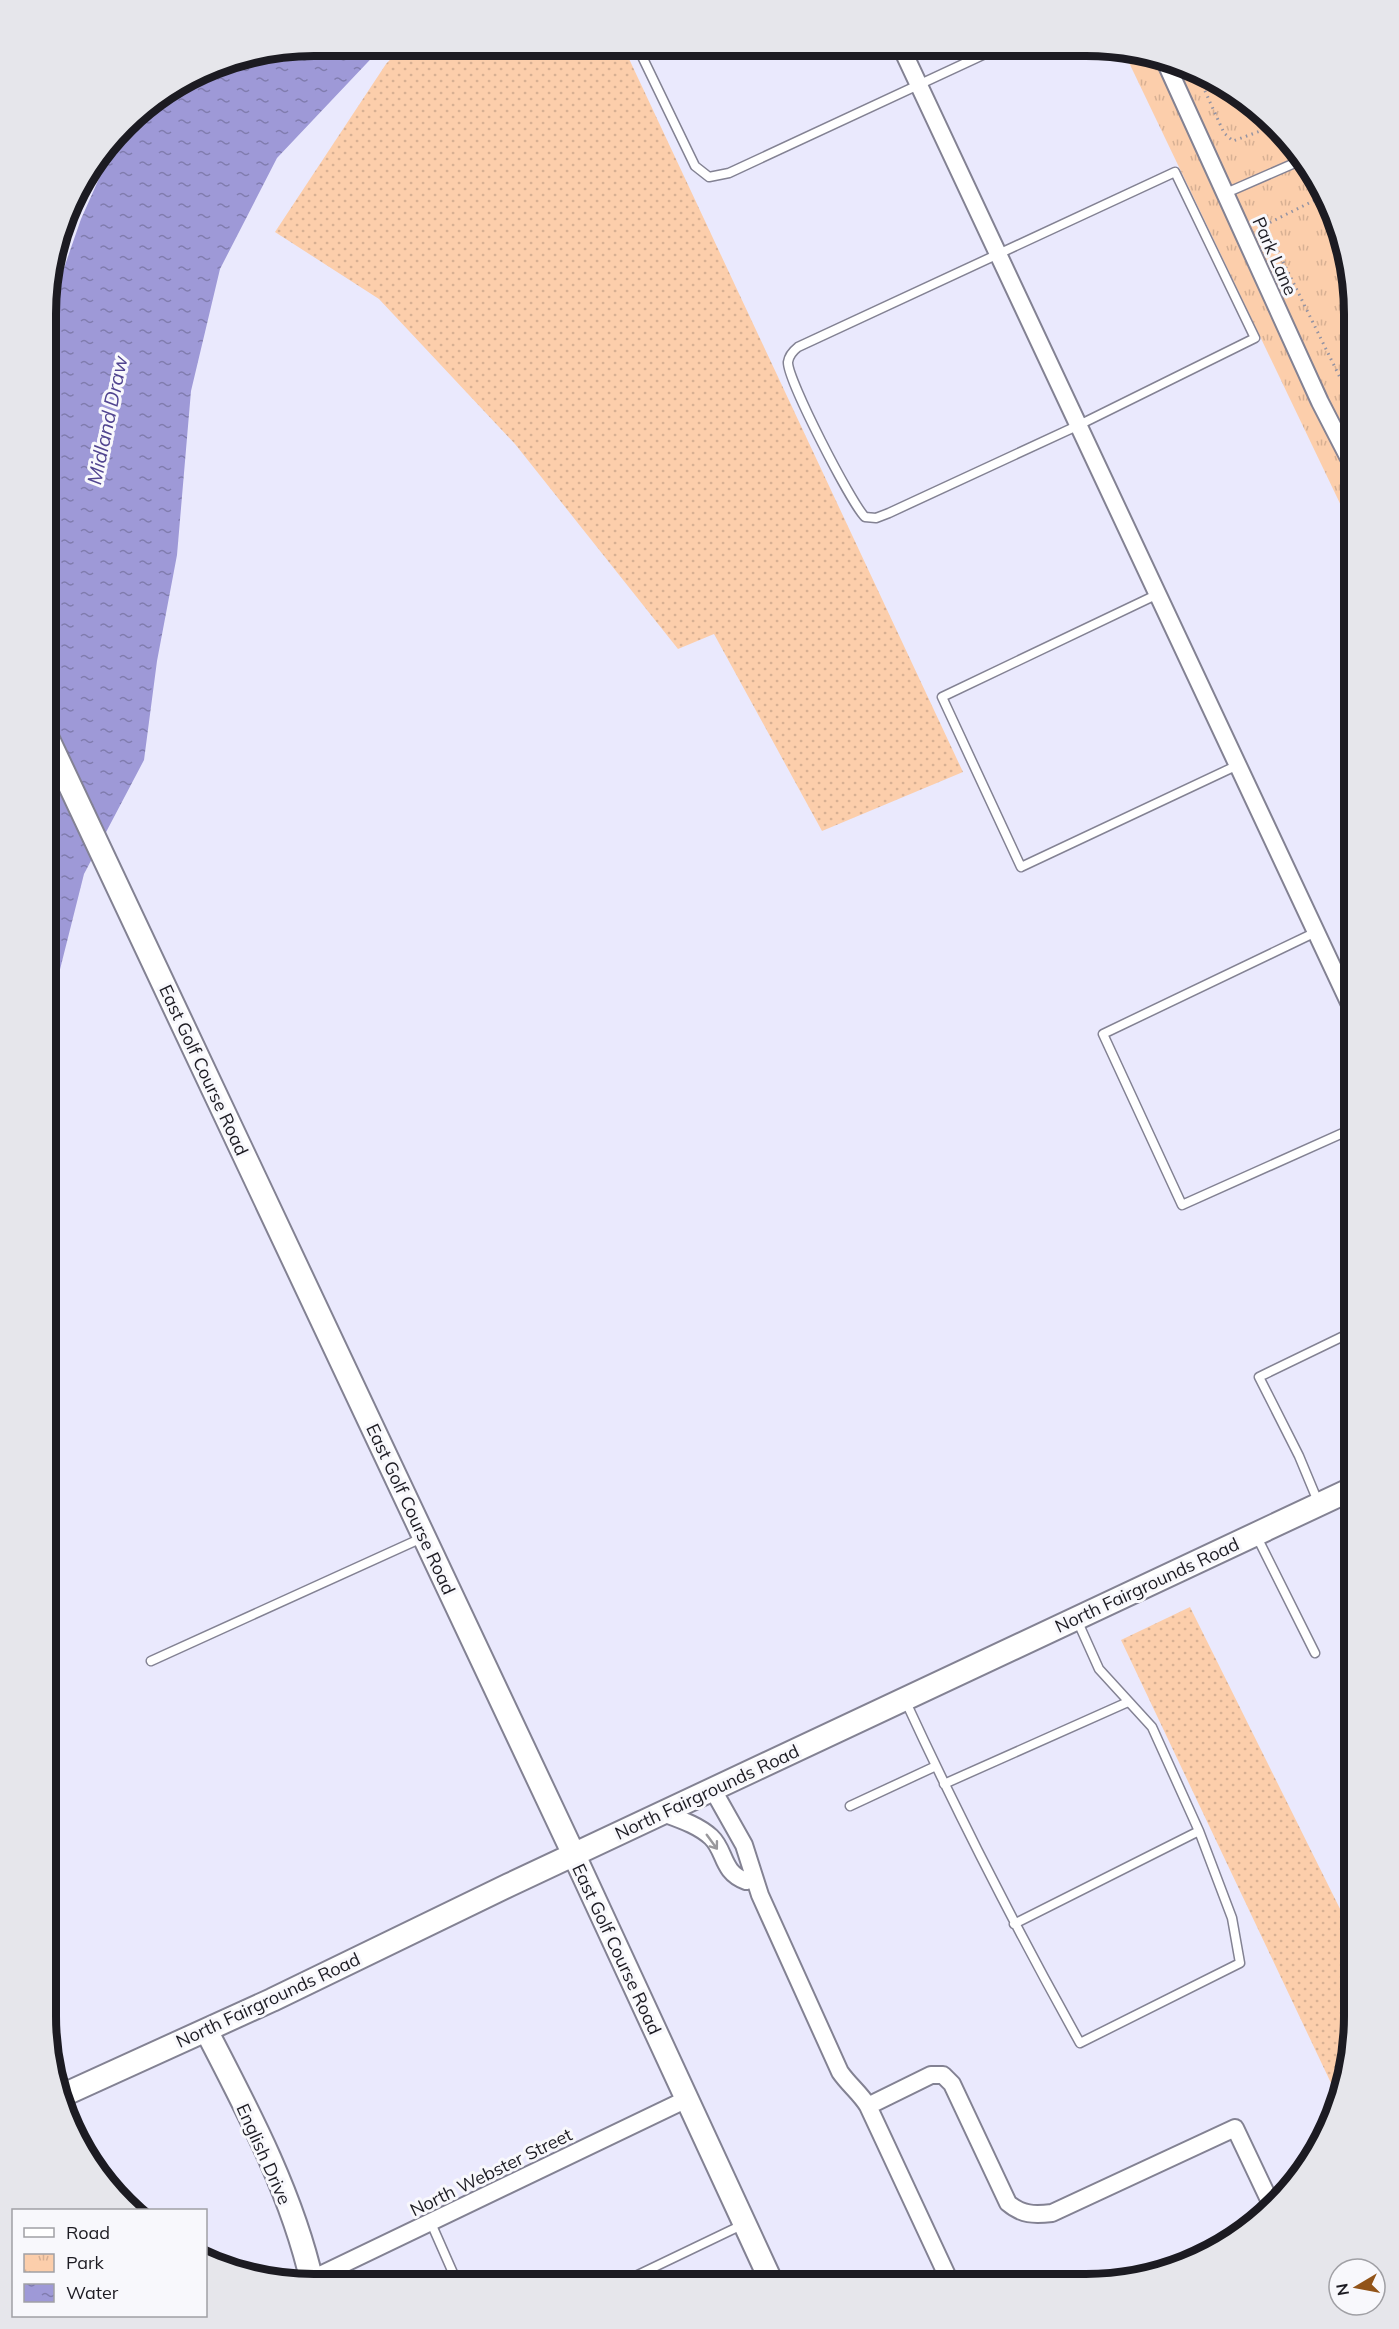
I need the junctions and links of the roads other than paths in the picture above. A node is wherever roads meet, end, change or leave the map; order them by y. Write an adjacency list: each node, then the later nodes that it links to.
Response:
1 (642, 56): 5 (lane)
2 (905, 56): 5 (street)
3 (981, 56): 5 (lane)
4 (1169, 69): 7 (street, Park Lane)
5 (919, 85): 8 (street)
6 (1295, 163): 7 (lane)
7 (1226, 193): 10 (street, Park Lane)
8 (998, 254): 9 (street); 9 (lane); 9 (lane)
9 (1078, 425): 11 (street)
10 (1344, 449)
11 (1158, 594): 13 (street); 13 (lane)
12 (56, 756): 21 (street, East Golf Course Road)
13 (1238, 765): 14 (street)
14 (1316, 932): 15 (street); 16 (lane)
15 (1344, 992)
16 (1344, 1132)
17 (1344, 1336): 19 (lane)
18 (1344, 1493): 19 (street, North Fairgrounds Road)
19 (1320, 1504): 20 (street, North Fairgrounds Road)
20 (1255, 1534): 22 (street, North Fairgrounds Road); 23 (lane)
21 (424, 1537): 24 (lane); 33 (street, East Golf Course Road)
22 (1076, 1618): 25 (street, North Fairgrounds Road); 26 (lane)
23 (1315, 1653)
24 (151, 1661)
25 (905, 1700): 27 (lane); 29 (street, North Fairgrounds Road)
26 (1128, 1702): 28 (lane); 32 (lane)
27 (936, 1766): 28 (lane); 30 (lane)
28 (944, 1784): 35 (lane)
29 (713, 1790): 31 (street, North Fairgrounds Road); 34 (street)
30 (850, 1806)
31 (663, 1813): 33 (street, North Fairgrounds Road); 34 (street, one-way to 34)
32 (1199, 1831): 35 (lane); 35 (lane)
33 (574, 1855): 36 (street, North Fairgrounds Road); 38 (street, East Golf Course Road)
34 (754, 1877): 39 (street)
35 (1014, 1924)
36 (206, 2030): 37 (street, North Fairgrounds Road); 43 (street, English Drive)
37 (67, 2093)
38 (687, 2099): 41 (street, North Webster Street); 42 (street, East Golf Course Road)
39 (868, 2106): 40 (street); 48 (street)
40 (1268, 2198)
41 (431, 2223): 44 (street, North Webster Street); 45 (lane)
42 (745, 2224): 46 (lane); 47 (street, East Golf Course Road)
43 (310, 2274)
44 (325, 2274)
45 (453, 2274)
46 (640, 2274)
47 (768, 2274)
48 (946, 2274)

